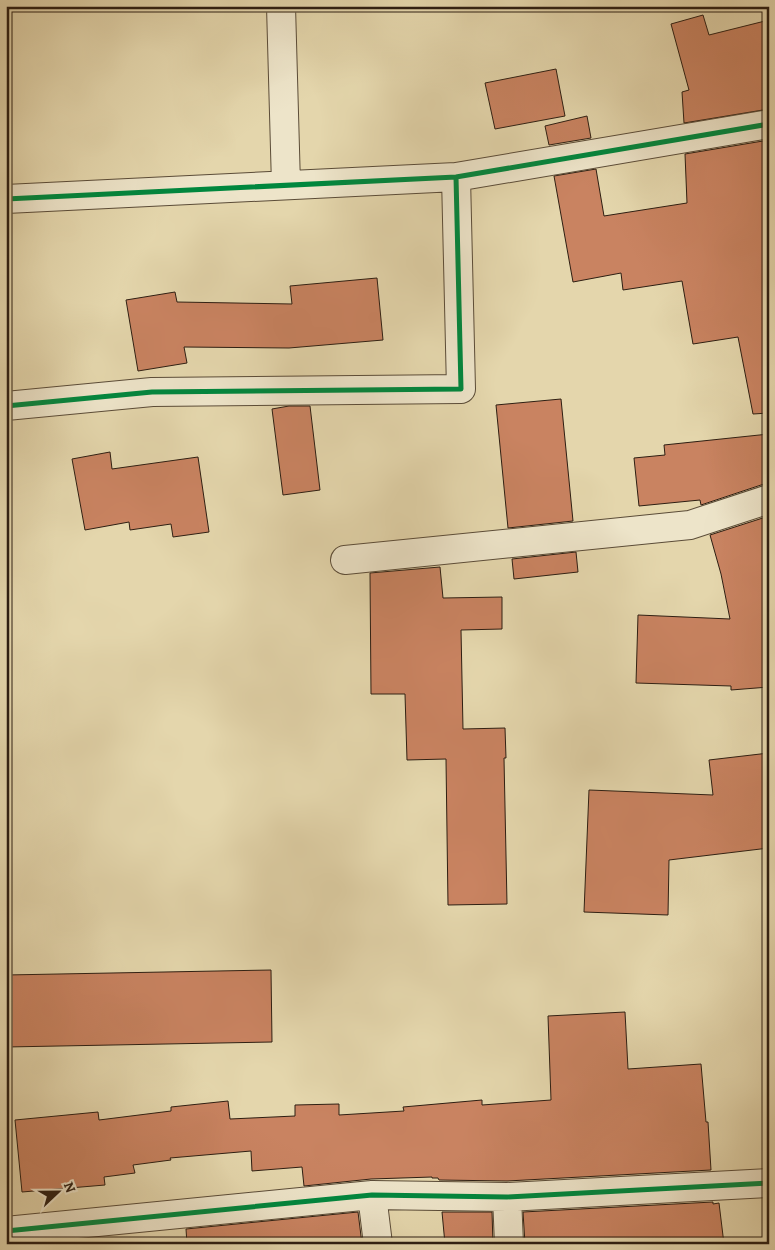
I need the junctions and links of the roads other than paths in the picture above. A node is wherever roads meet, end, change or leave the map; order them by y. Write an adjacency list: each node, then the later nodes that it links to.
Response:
1 (280, 6): 4 (street)
2 (769, 124): 3 (street)
3 (456, 177): 4 (street); 6 (street)
4 (286, 185): 5 (street)
5 (6, 199)
6 (6, 406)
7 (769, 499): 8 (street)
8 (345, 560)
9 (769, 1183): 11 (street)
10 (372, 1195): 11 (street); 12 (street); 13 (street)
11 (507, 1197): 14 (street)
12 (6, 1231)
13 (378, 1244)
14 (509, 1244)

